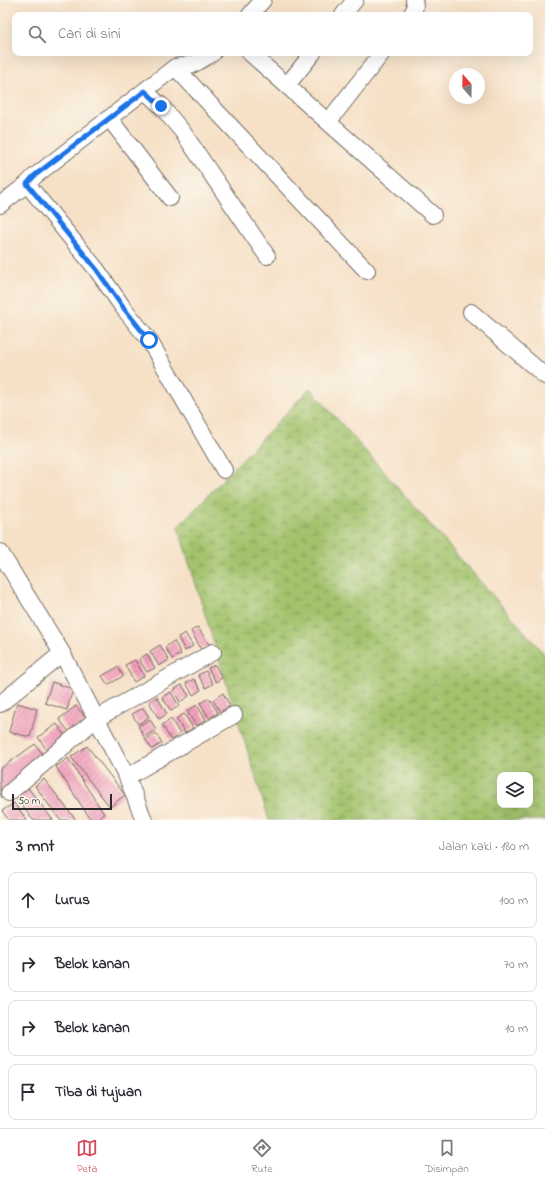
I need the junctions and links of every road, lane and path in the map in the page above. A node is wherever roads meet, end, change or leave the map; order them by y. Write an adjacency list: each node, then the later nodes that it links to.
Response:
1 (263, 0): 4 (street)
2 (355, 0): 5 (street)
3 (414, 0): 6 (street)
4 (253, 12)
5 (345, 12)
6 (413, 12)
7 (208, 56): 11 (street)
8 (253, 56): 12 (street)
9 (311, 56): 12 (street)
10 (380, 56): 15 (street)
11 (175, 67): 13 (street); 21 (street)
12 (287, 85): 15 (street)
13 (145, 91): 14 (street); 20 (street)
14 (109, 118): 16 (street); 17 (street)
15 (328, 122): 19 (street)
16 (27, 184): 18 (street); 24 (street)
17 (170, 198)
18 (0, 205)
19 (433, 215)
20 (267, 256)
21 (367, 271)
22 (471, 312): 23 (street)
23 (545, 376)
24 (224, 470)
25 (0, 552): 27 (street)
26 (213, 652): 30 (street)
27 (62, 653): 28 (street); 30 (street)
28 (0, 704)
29 (234, 715): 31 (street)
30 (96, 719): 31 (street); 32 (street)
31 (126, 777): 33 (street)
32 (9, 793)
33 (144, 820)

